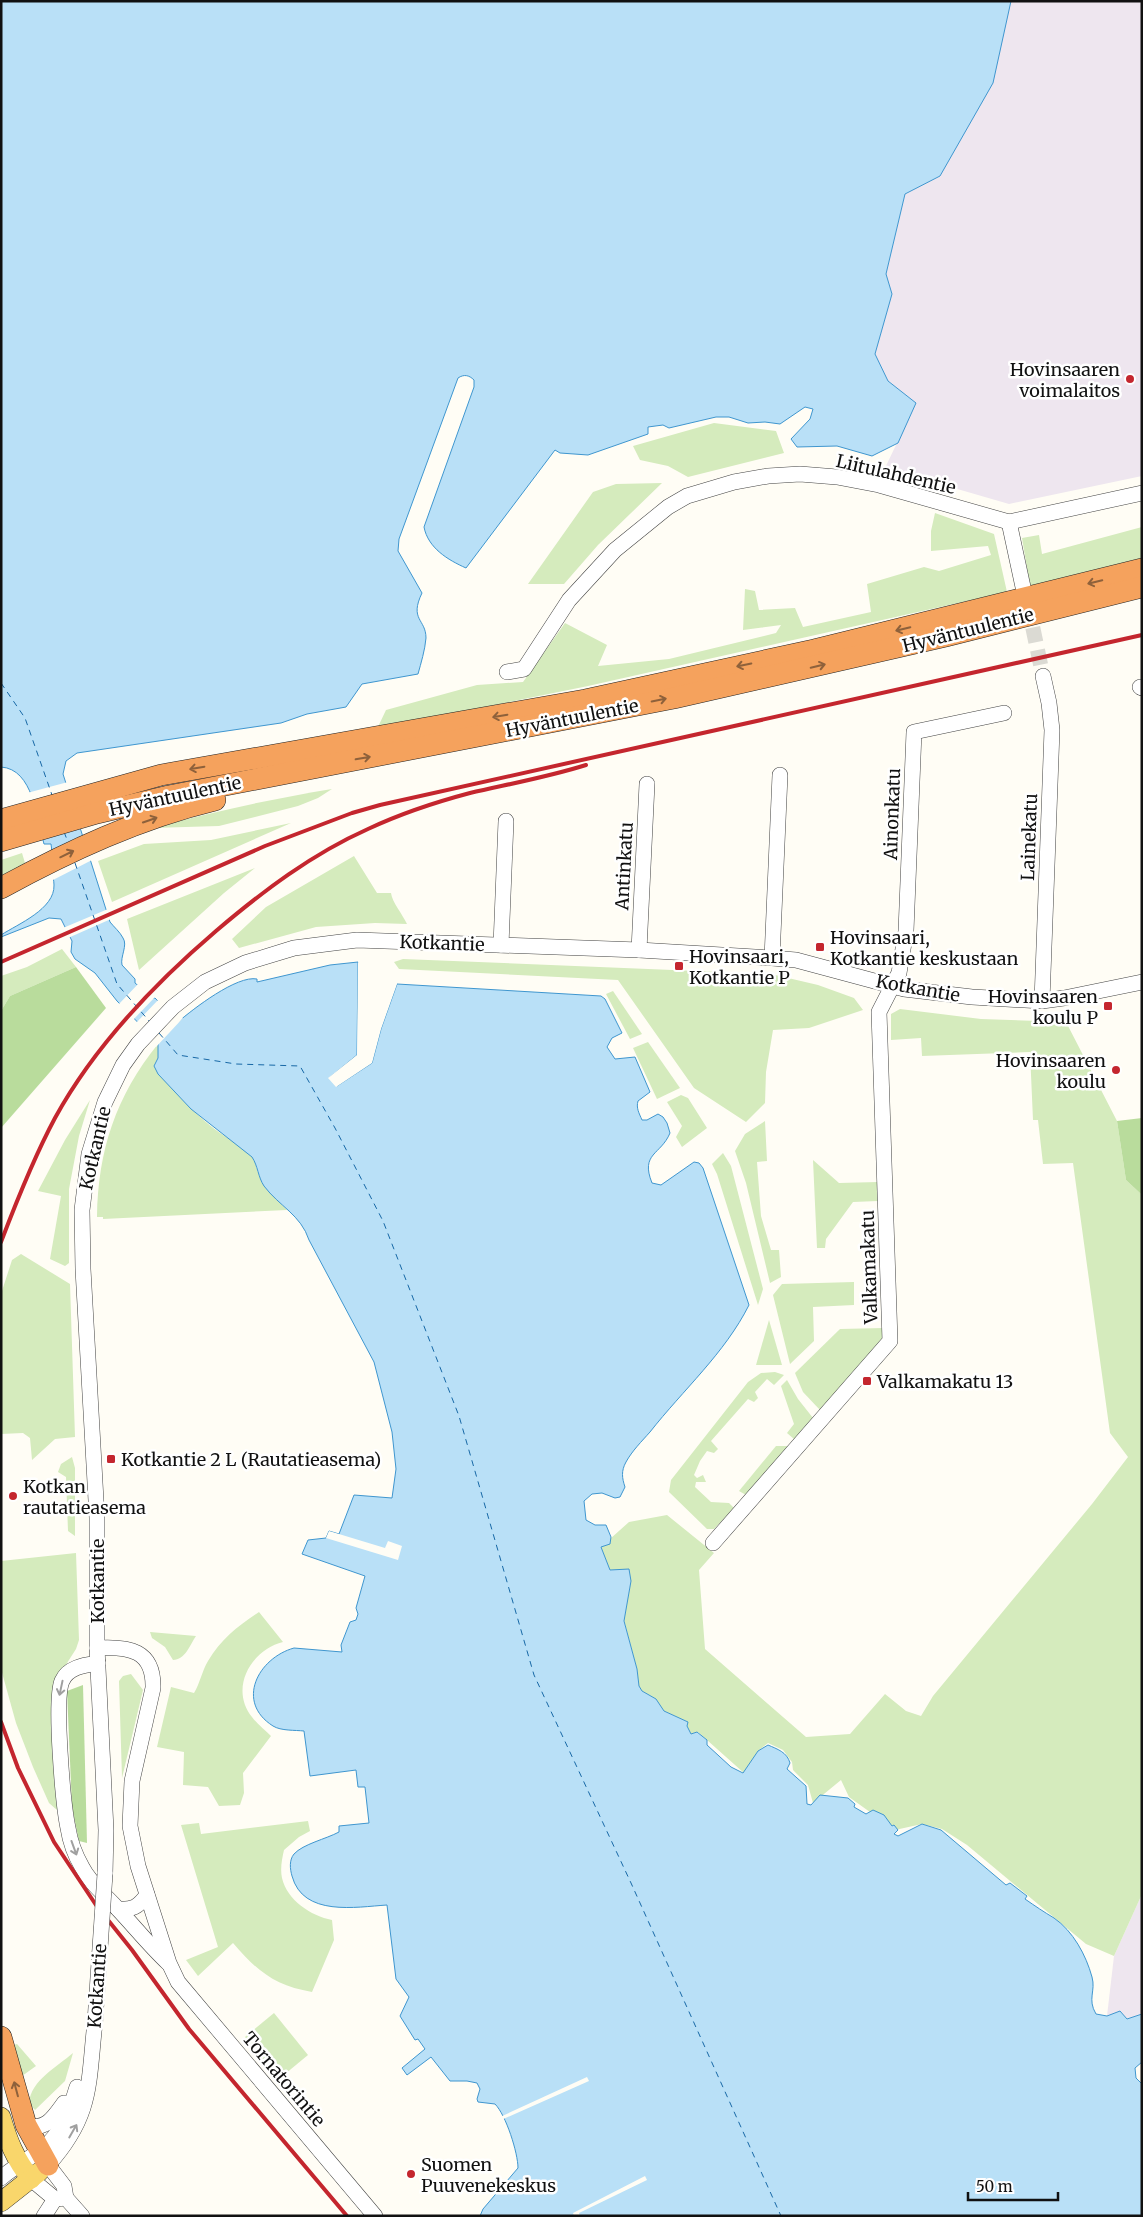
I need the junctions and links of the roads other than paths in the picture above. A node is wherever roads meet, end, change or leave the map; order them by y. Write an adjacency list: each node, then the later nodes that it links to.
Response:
1 (1142, 494): 2 (street, Liitulahdentie)
2 (1009, 522): 4 (street); 5 (street, Liitulahdentie)
3 (1140, 583): 8 (highway, Hyväntuulentie, one-way to 3); 11 (highway, Hyväntuulentie, one-way to 11)
4 (1024, 587)
5 (508, 672)
6 (1043, 676): 20 (street, Lainekatu)
7 (1004, 713): 19 (street, Ainonkatu)
8 (315, 767): 11 (highway, Hyväntuulentie); 14 (highway, one-way to 8)
9 (780, 775): 17 (street)
10 (647, 784): 16 (street, Antinkatu)
11 (94, 803): 13 (highway, Hyväntuulentie)
12 (506, 822): 15 (street)
13 (8, 826)
14 (1, 888)
15 (501, 945): 16 (street, Kotkantie); 22 (street, Kotkantie)
16 (639, 950): 17 (street, Kotkantie)
17 (772, 958): 19 (street, Kotkantie)
18 (1142, 982): 20 (street, Kotkantie)
19 (892, 986): 20 (street, Kotkantie); 21 (street, Valkamakatu)
20 (1042, 1000)
21 (713, 1543)
22 (98, 1655): 23 (street, Tornatorintie); 24 (street, Tornatorintie, one-way to 24); 27 (street, Kotkantie, bridge)
23 (147, 1895): 24 (street); 25 (street, Tornatorintie)
24 (118, 1909): 25 (street, Tornatorintie)
25 (169, 1963): 38 (street, Tornatorintie)
26 (1, 2037): 30 (highway, one-way to 26)
27 (91, 2062): 28 (street, Kotkantie); 31 (street, Kotkantie, one-way to 27)
28 (77, 2087): 30 (street, Kotkantie); 31 (street, Kotkantie)
29 (1, 2117): 32 (main road)
30 (26, 2125): 31 (highway)
31 (43, 2158): 32 (main road, Kotkantie); 34 (street)
32 (25, 2172): 33 (street); 34 (street); 35 (main road, Kotkantie)
33 (1, 2178)
34 (60, 2199): 36 (street); 37 (street)
35 (1, 2202)
36 (44, 2216)
37 (82, 2216)
38 (375, 2216)

